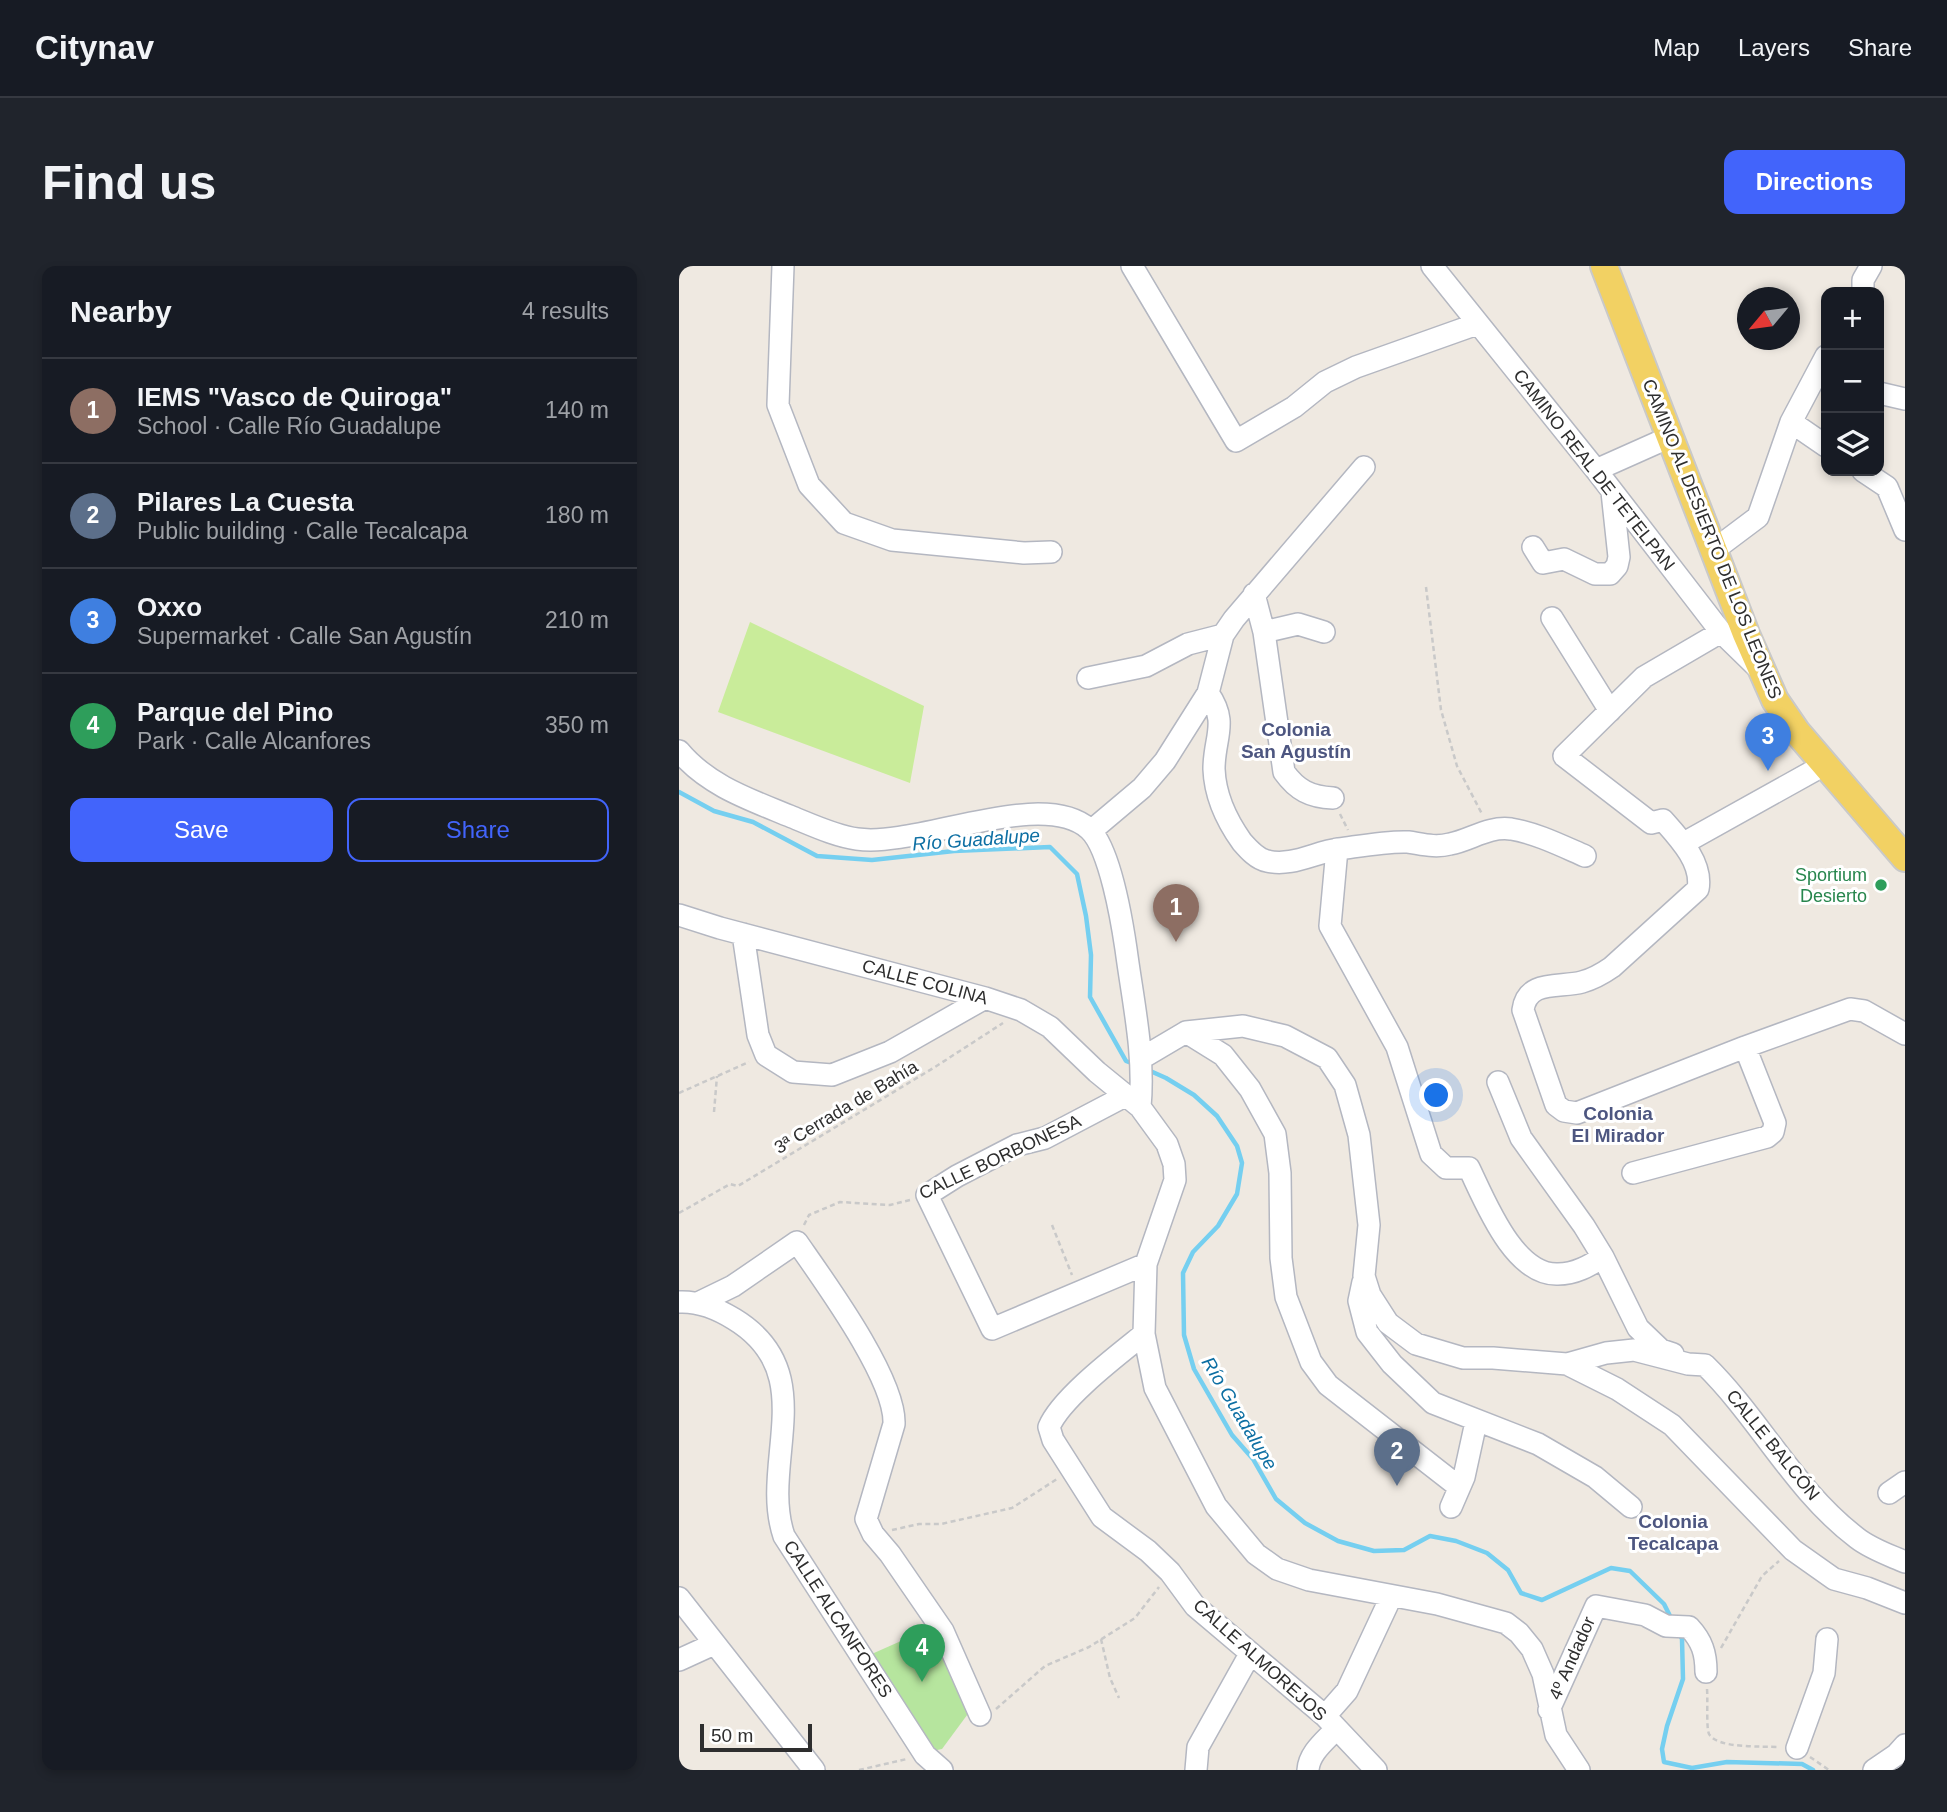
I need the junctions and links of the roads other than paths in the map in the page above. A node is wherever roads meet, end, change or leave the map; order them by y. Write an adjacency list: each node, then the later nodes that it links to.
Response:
1 (783, 266): 19 (street)
2 (1132, 266): 5 (street)
3 (1432, 266): 5 (street, CAMINO REAL DE TETELPAN)
4 (1604, 266): 10 (main road, CAMINO AL DESIERTO DE LOS LEONES)
5 (1477, 324): 13 (street, CAMINO REAL DE TETELPAN)
6 (1821, 367): 9 (street)
7 (1884, 394): 8 (street)
8 (1905, 399)
9 (1791, 422): 11 (street); 18 (street)
10 (1670, 437): 13 (street); 18 (main road, CAMINO AL DESIERTO DE LOS LEONES)
11 (1821, 443)
12 (1364, 467): 20 (street)
13 (1596, 470): 15 (street, CAMINO REAL DE TETELPAN)
14 (1870, 476): 16 (street)
15 (1612, 492): 17 (street); 24 (street, CAMINO REAL DE TETELPAN)
16 (1905, 530)
17 (1533, 547)
18 (1714, 550): 26 (main road, CAMINO AL DESIERTO DE LOS LEONES)
19 (1051, 552)
20 (1254, 594): 22 (street); 25 (street)
21 (1552, 618): 29 (street)
22 (1264, 632): 23 (street); 32 (street)
23 (1324, 632)
24 (1721, 632): 26 (street, CAMINO REAL DE TETELPAN); 29 (street)
25 (1223, 635): 27 (street); 28 (street)
26 (1761, 670): 31 (main road, CAMINO AL DESIERTO DE LOS LEONES)
27 (1088, 678)
28 (1208, 693): 33 (street); 35 (street)
29 (1610, 711): 34 (street)
30 (679, 751): 33 (street)
31 (1824, 765): 34 (street); 37 (main road, CAMINO AL DESIERTO DE LOS LEONES)
32 (1333, 798)
33 (1091, 831): 44 (street)
34 (1684, 843): 43 (street)
35 (1346, 848): 36 (street); 48 (street)
36 (1585, 856)
37 (1905, 858)
38 (681, 922): 39 (street, CALLE COLINA)
39 (743, 934): 40 (street, CALLE COLINA); 40 (street)
40 (985, 998): 46 (street, CALLE COLINA)
41 (1186, 1032): 44 (street); 50 (street); 56 (street)
42 (1905, 1034): 43 (street)
43 (1745, 1047): 47 (street)
44 (1142, 1066): 46 (street)
45 (1498, 1082): 48 (street)
46 (1133, 1101): 49 (street, CALLE COLINA); 49 (street, CALLE BORBONESA)
47 (1633, 1172)
48 (1603, 1257): 54 (street)
49 (1146, 1264): 52 (street, CALLE COLINA)
50 (1364, 1276): 53 (street); 55 (street)
51 (689, 1303): 69 (street); 75 (street, CALLE ALCANFORES)
52 (1144, 1334): 60 (street, CALLE COLINA); 65 (street, CALLE ALMOREJOS)
53 (1567, 1364): 54 (street); 62 (street)
54 (1708, 1369): 59 (street, CALLE BALCÓN)
55 (1476, 1422): 56 (street); 58 (street)
56 (1459, 1487): 57 (street)
57 (1451, 1507)
58 (1631, 1507)
59 (1905, 1563)
60 (1391, 1597): 68 (street, CALLE COLINA); 70 (street)
61 (679, 1598): 64 (street)
62 (1905, 1603)
63 (1827, 1639): 72 (street)
64 (714, 1644): 66 (street); 74 (street)
65 (1249, 1654): 70 (street, CALLE ALMOREJOS); 76 (street)
66 (679, 1660)
67 (1706, 1672): 68 (street, 4º Andador)
68 (1549, 1710): 73 (street, CALLE COLINA)
69 (980, 1715)
70 (1331, 1723): 77 (street); 78 (street, CALLE ALMOREJOS)
71 (1905, 1745): 79 (street)
72 (1797, 1748)
73 (1569, 1766)
74 (814, 1770)
75 (942, 1770)
76 (1196, 1770)
77 (1308, 1770)
78 (1376, 1770)
79 (1874, 1770)

